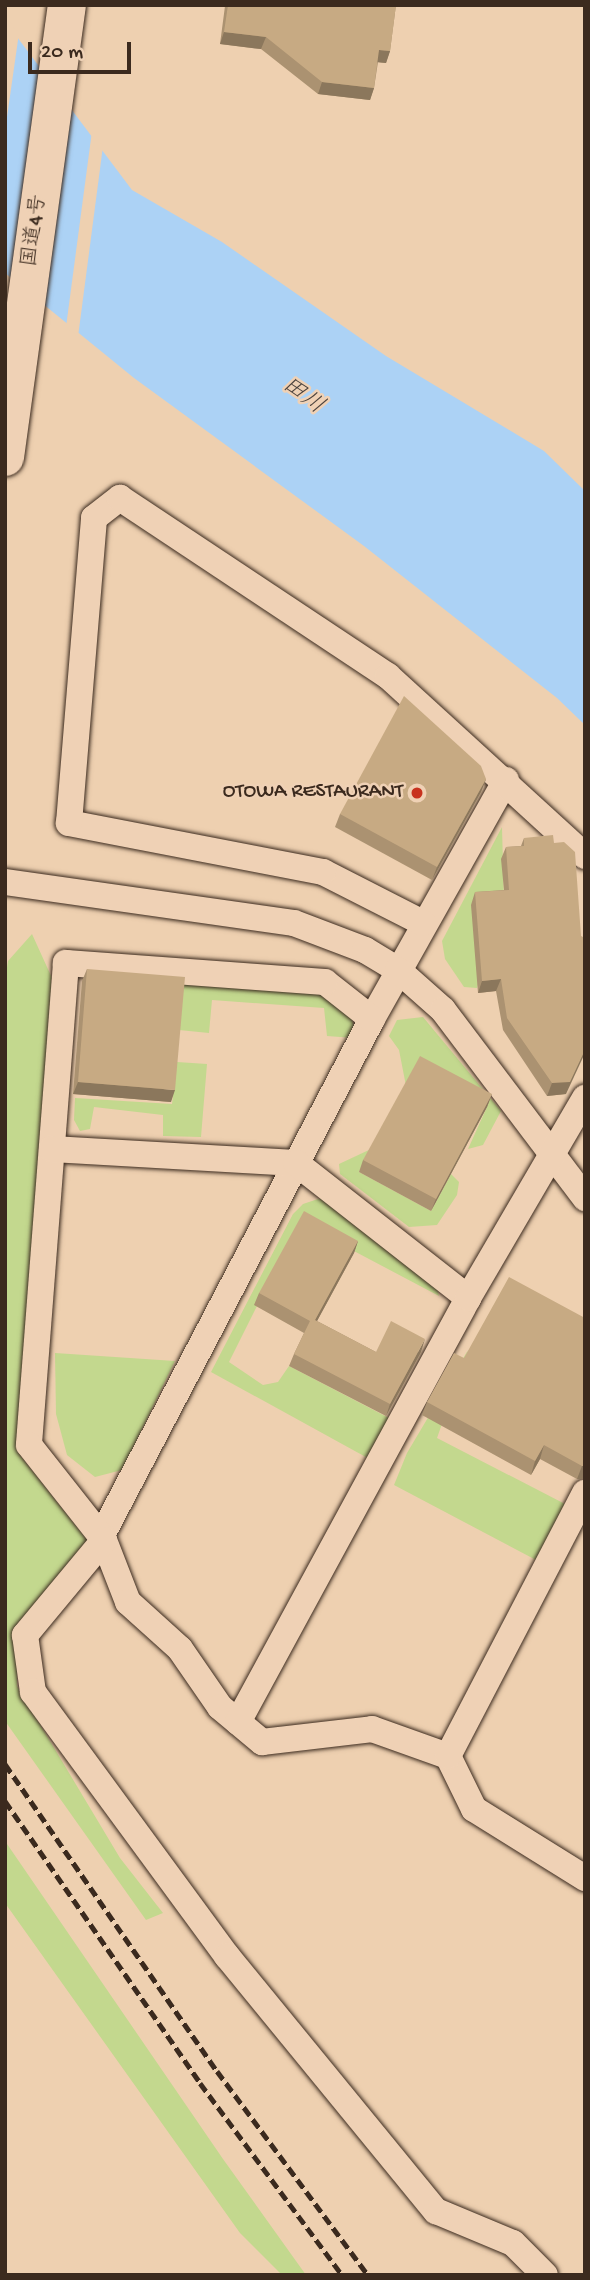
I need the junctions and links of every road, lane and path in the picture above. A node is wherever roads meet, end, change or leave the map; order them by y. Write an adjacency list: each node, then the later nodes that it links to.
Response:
1 (67, 5): 2 (highway, 国道4号)
2 (5, 457)
3 (506, 780): 4 (street); 6 (street); 6 (street)
4 (585, 856)
5 (5, 882): 7 (street)
6 (423, 923): 7 (street)
7 (398, 970): 8 (street); 11 (street)
8 (372, 1019): 10 (street); 12 (street)
9 (585, 1098): 11 (street)
10 (52, 1149): 12 (street); 16 (street)
11 (555, 1156): 13 (street); 14 (street)
12 (296, 1163): 14 (street); 16 (street)
13 (585, 1198)
14 (468, 1298): 17 (street)
15 (585, 1493): 18 (street)
16 (104, 1540): 17 (street); 20 (street)
17 (238, 1722): 18 (street)
18 (448, 1756): 19 (street)
19 (585, 1878)
20 (545, 2275)

